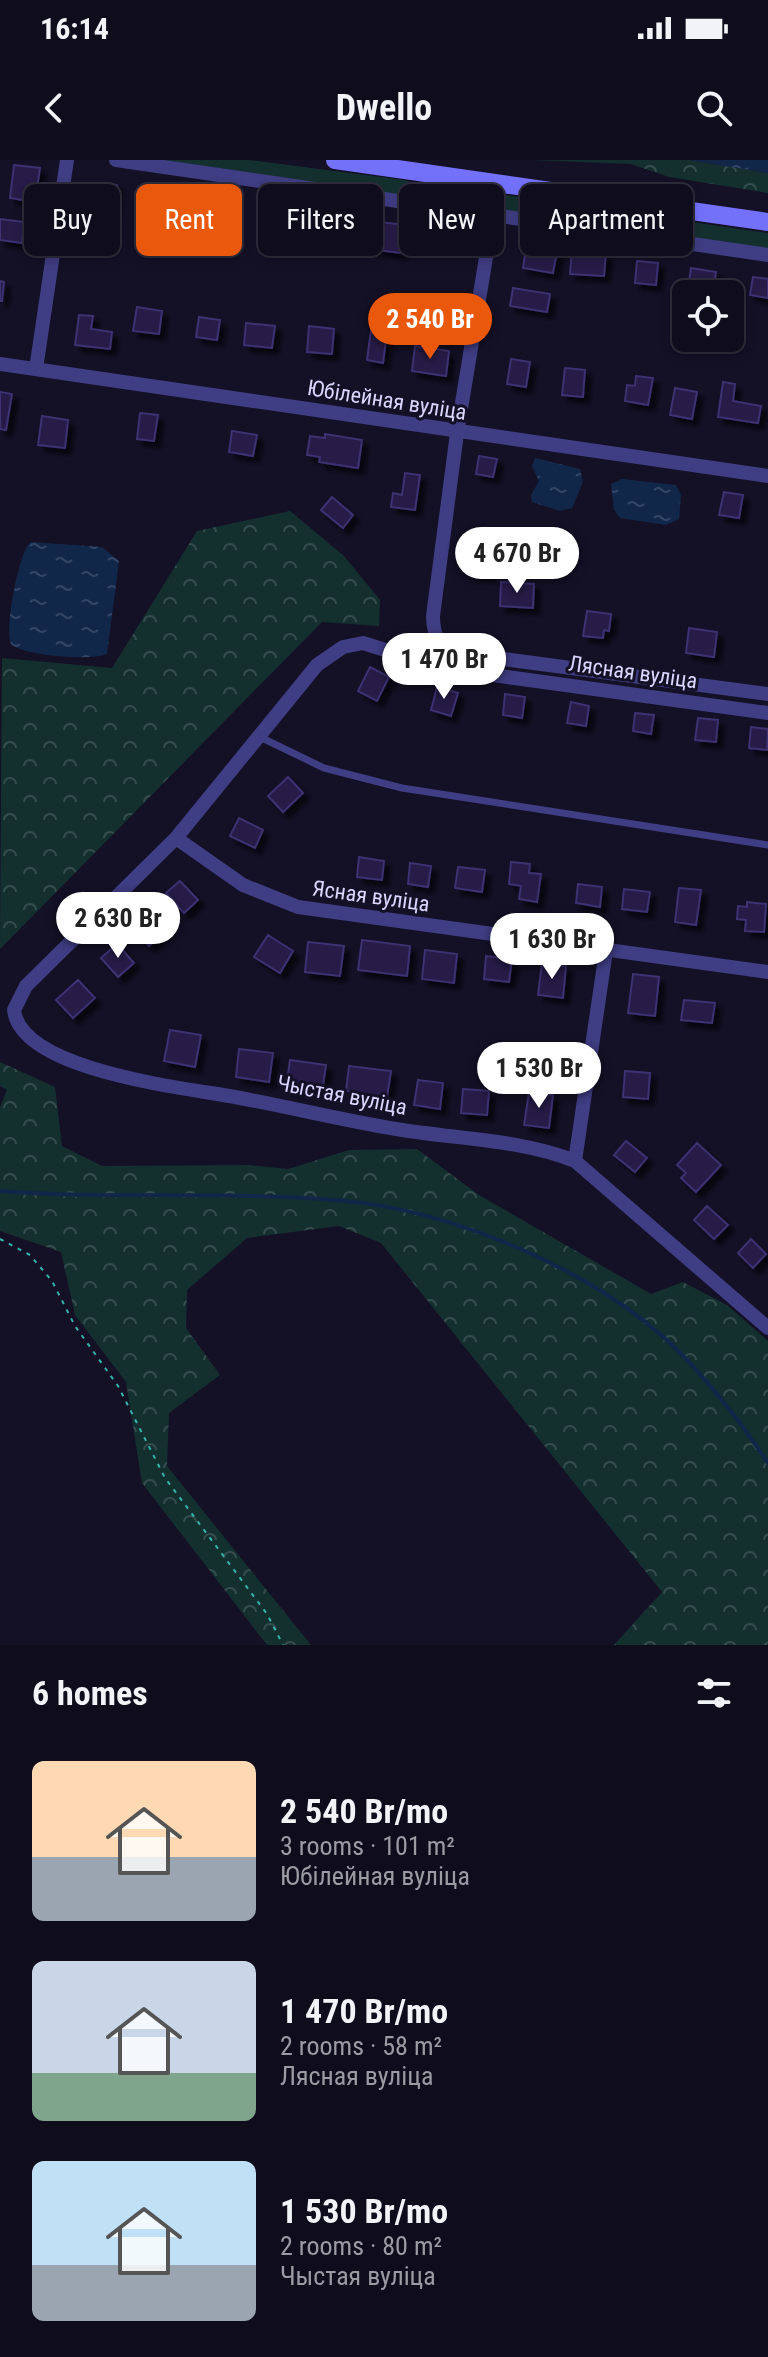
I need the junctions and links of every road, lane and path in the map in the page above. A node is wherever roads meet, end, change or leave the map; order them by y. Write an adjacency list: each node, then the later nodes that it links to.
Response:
1 (67, 160): 10 (street)
2 (116, 160): 4 (street)
3 (335, 160): 6 (street)
4 (399, 201)
5 (504, 217): 7 (street)
6 (768, 222)
7 (768, 255)
8 (486, 256): 11 (street)
9 (0, 364): 10 (street, Юбілейная вуліца)
10 (36, 369): 11 (street, Юбілейная вуліца)
11 (457, 433): 12 (street, Юбілейная вуліца); 13 (street, Лясная вуліца)
12 (768, 476)
13 (768, 694)
14 (768, 713): 15 (street, Лясная вуліца)
15 (260, 737): 16 (street); 17 (lane)
16 (176, 838): 18 (street, Ясная вуліца); 20 (street, Чыстая вуліца)
17 (768, 845)
18 (606, 951): 19 (street, Ясная вуліца); 20 (street)
19 (768, 972)
20 (575, 1161): 22 (street, Чыстая вуліца)
21 (0, 1239): 23 (path)
22 (768, 1328)
23 (283, 1645)

